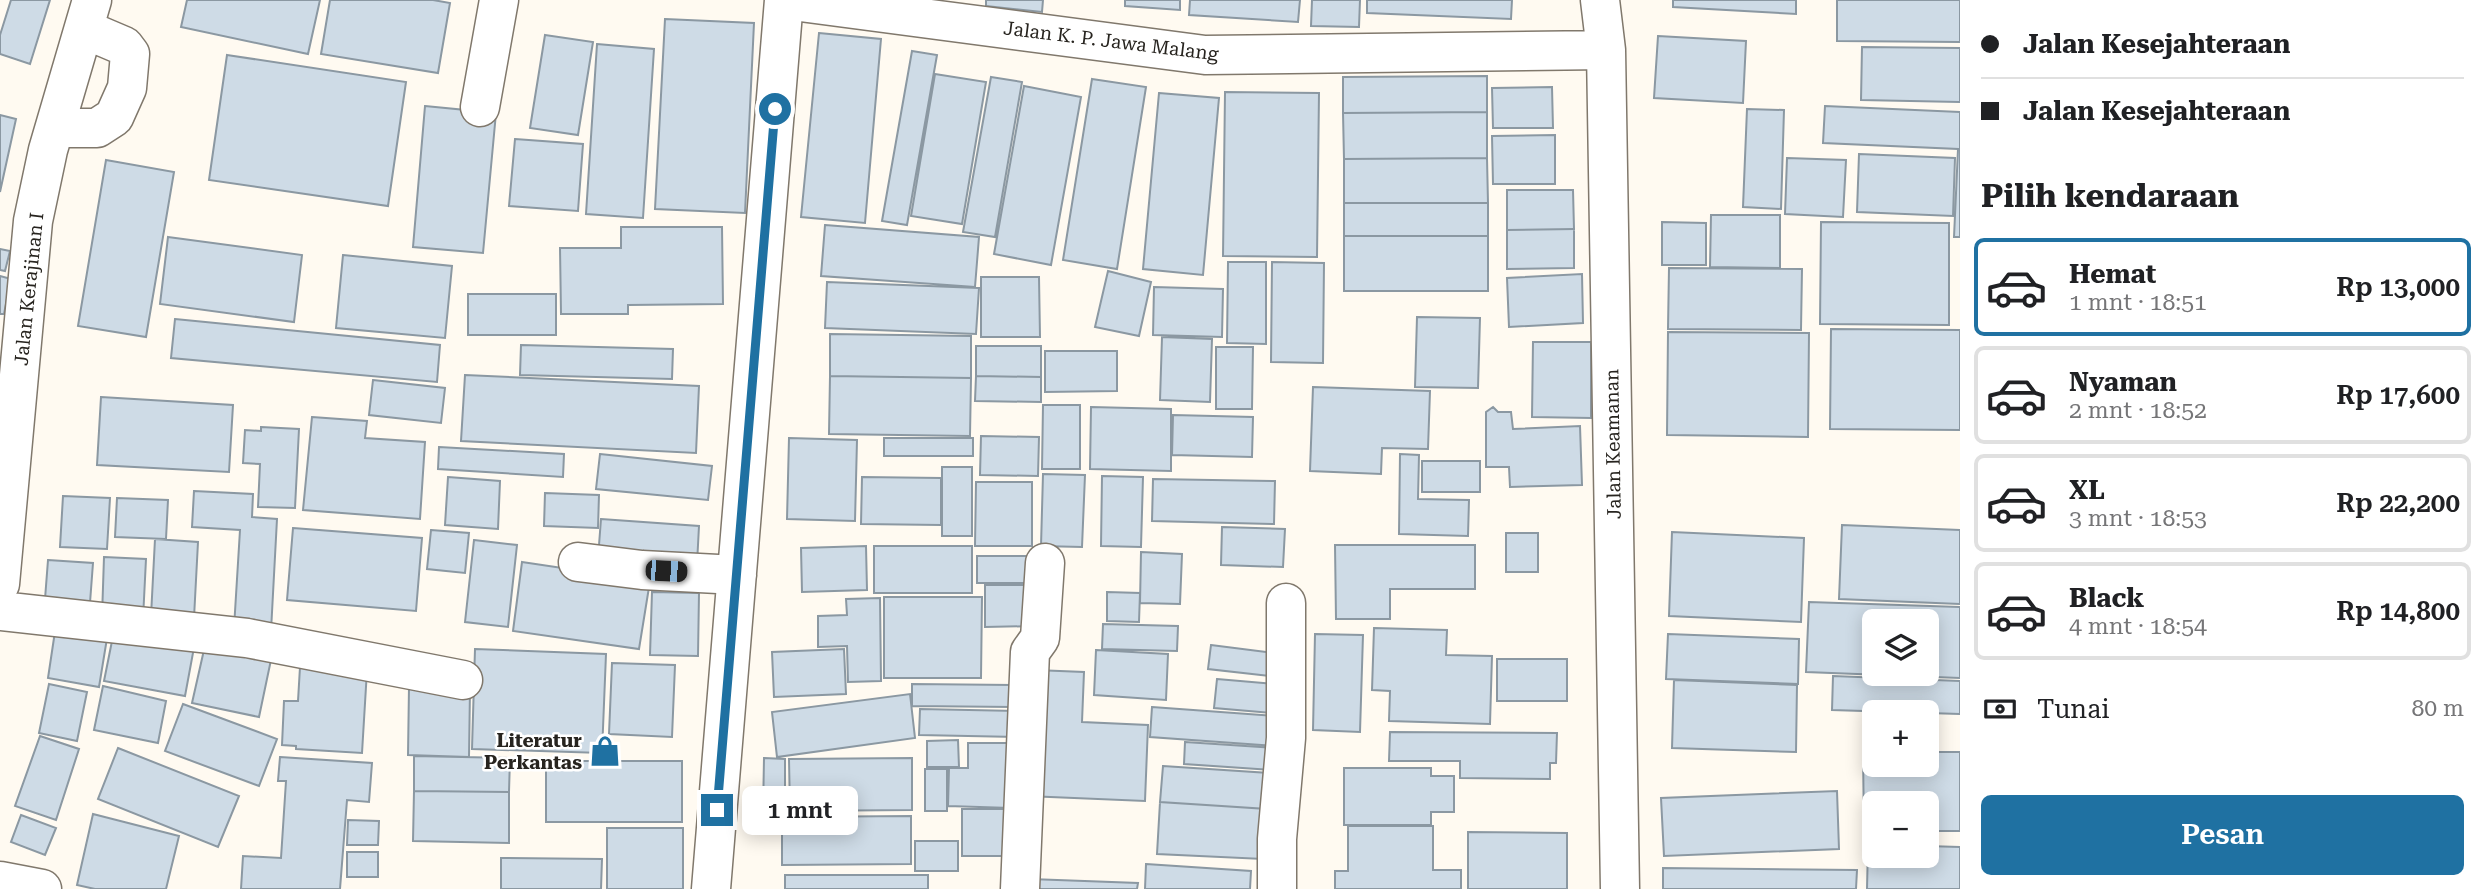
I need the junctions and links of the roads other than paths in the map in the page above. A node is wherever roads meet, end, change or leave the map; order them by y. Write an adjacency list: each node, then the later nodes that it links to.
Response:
1 (499, 0): 6 (street)
2 (785, 0): 5 (street, Jalan K. P. Jawa Malang); 10 (street)
3 (1600, 0): 5 (street, Jalan Keamanan)
4 (88, 14): 7 (street, Jalan Kerajinan I); 7 (street)
5 (1606, 50): 20 (street, Jalan Keamanan)
6 (480, 107)
7 (55, 128): 11 (street, Jalan Kerajinan I)
8 (578, 562): 10 (street)
9 (1045, 563): 18 (street)
10 (737, 575): 17 (street)
11 (0, 584)
12 (1286, 603): 19 (street)
13 (0, 611): 14 (street)
14 (463, 680)
15 (0, 881): 16 (street)
16 (42, 889)
17 (711, 889)
18 (1020, 889)
19 (1278, 889)
20 (1620, 889)

